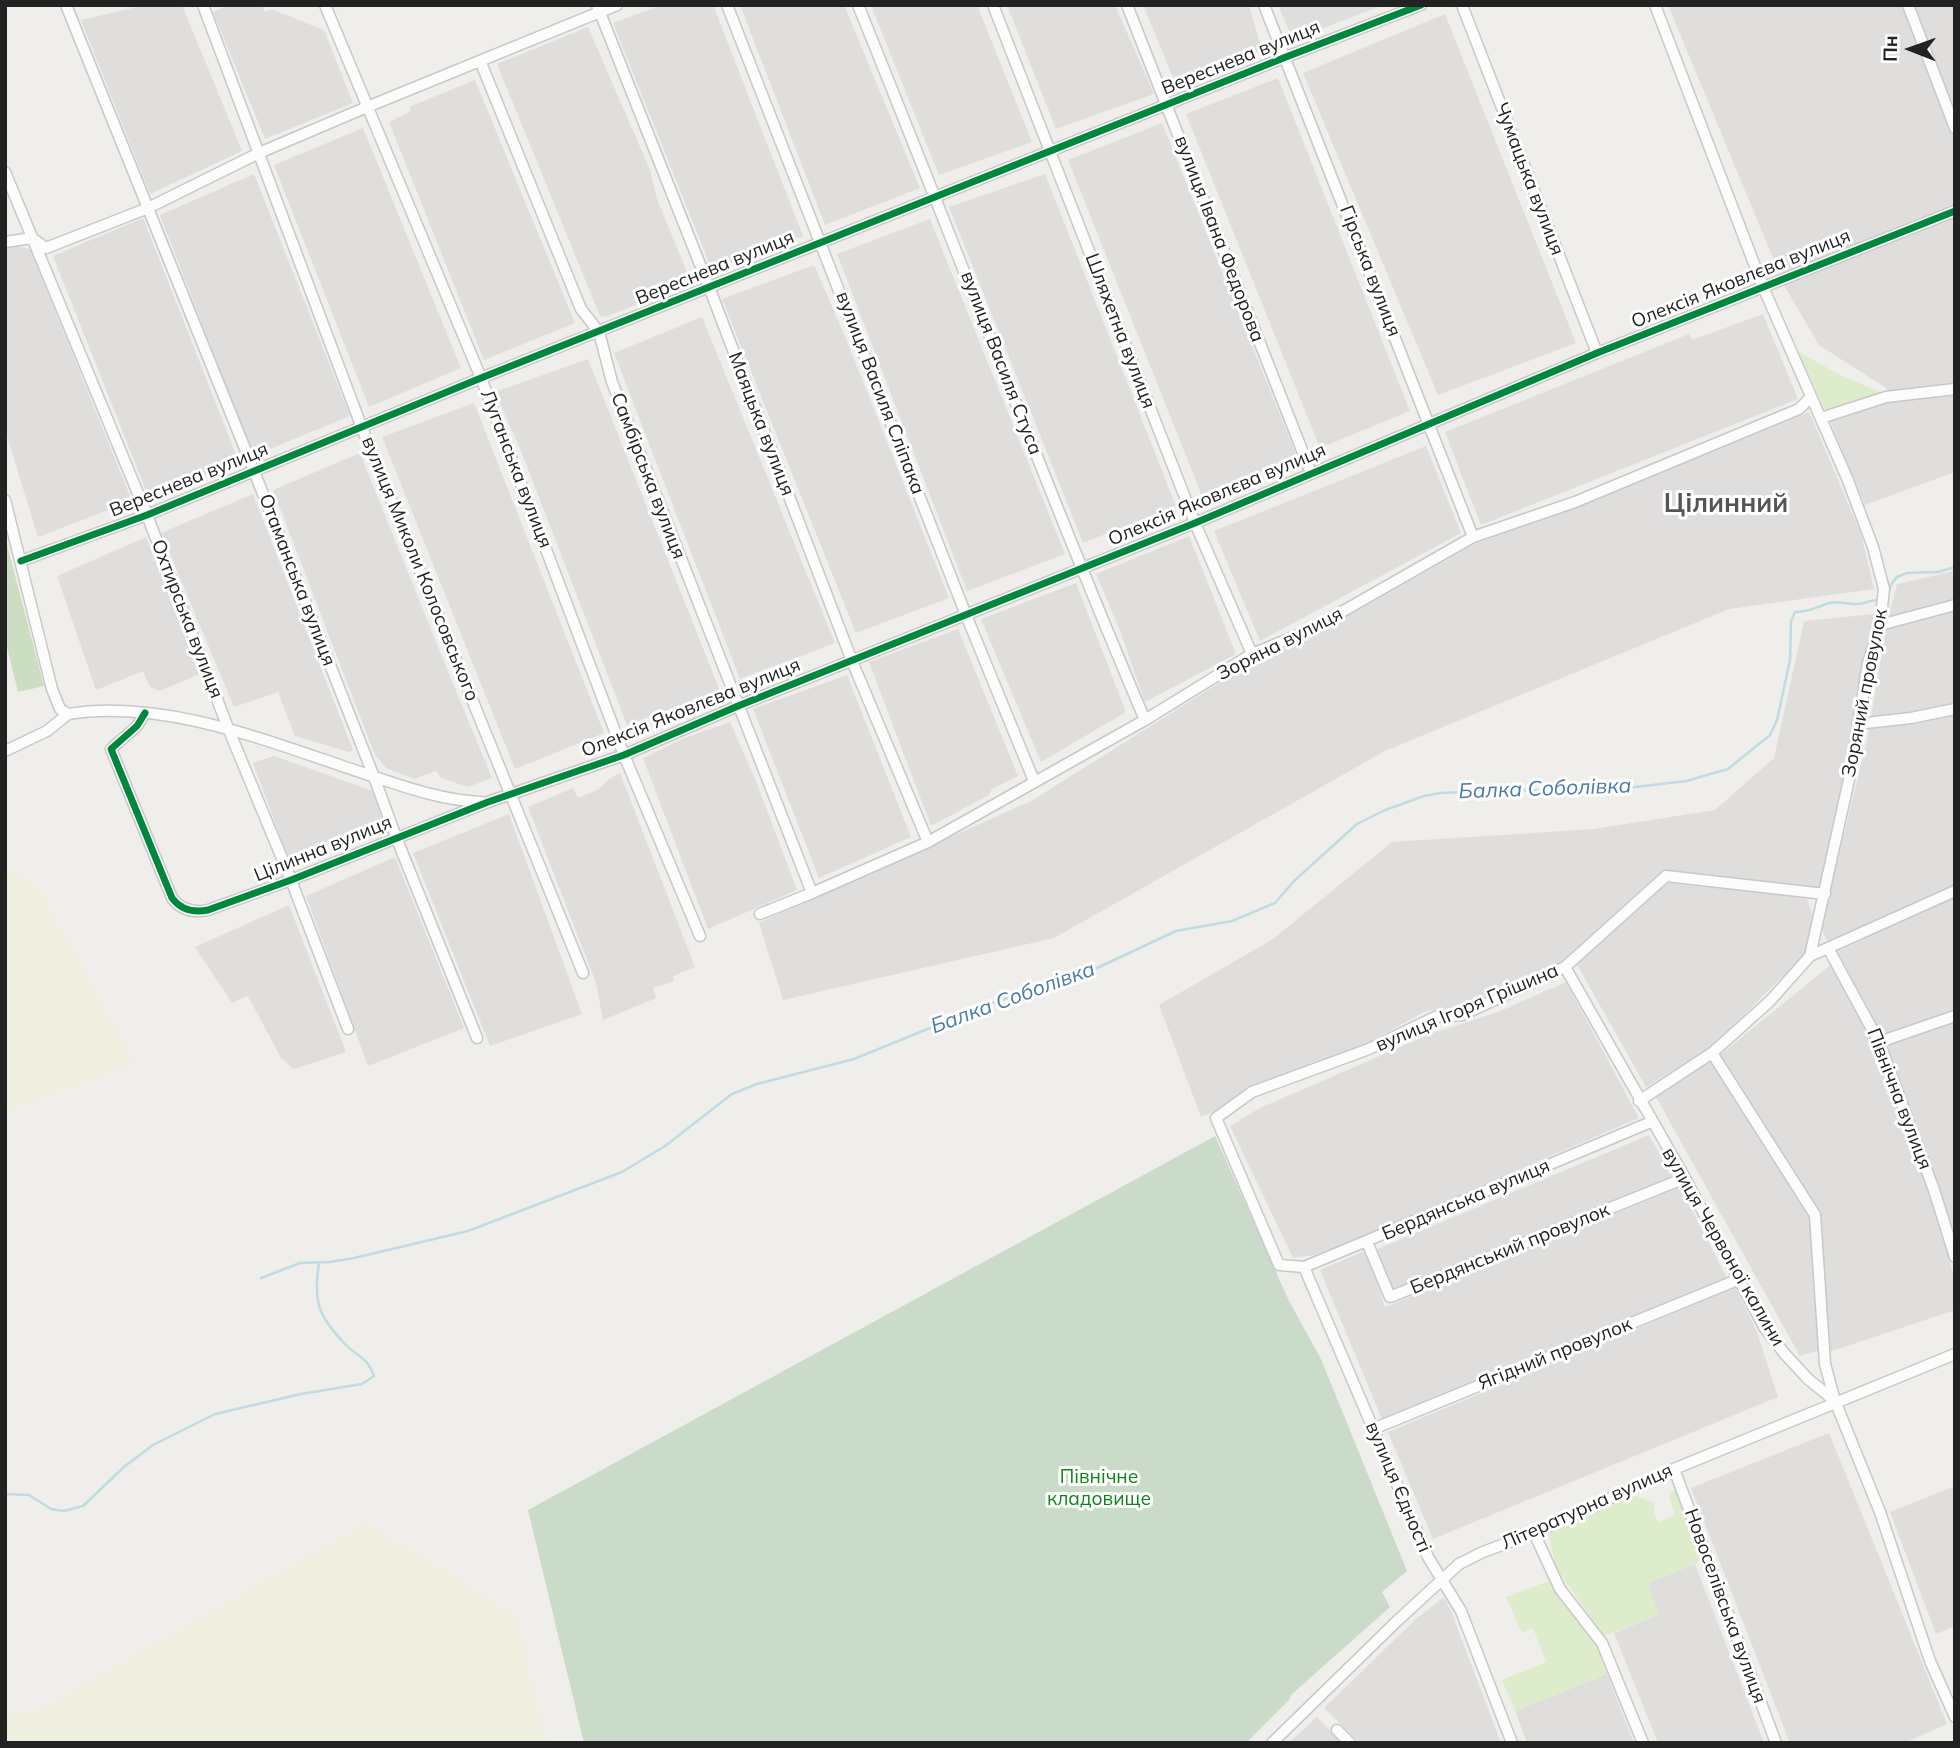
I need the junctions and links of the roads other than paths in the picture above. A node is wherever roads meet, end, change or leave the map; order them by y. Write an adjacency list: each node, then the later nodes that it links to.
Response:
1 (66, 5): 24 (street, Отаманська вулиця)
2 (203, 5): 21 (street, вулиця Миколи Колосовського)
3 (325, 5): 18 (street, Луганська вулиця)
4 (617, 5): 14 (street)
5 (727, 5): 28 (street, вулиця Василя Сліпака)
6 (858, 5): 23 (street, вулиця Василя Стуса)
7 (993, 5): 20 (street, Шляхетна вулиця)
8 (1127, 5): 17 (street, вулиця Івана Федорова)
9 (1264, 5): 15 (street, Гірська вулиця)
10 (1420, 5): 15 (street, Вереснева вулиця)
11 (1462, 5): 32 (street, Чумацька вулиця)
12 (1654, 5): 30 (street, Зоряний провулок)
13 (1908, 5): 19 (street)
14 (598, 9): 16 (street); 29 (street, Маяцька вулиця)
15 (1286, 57): 17 (street, Вереснева вулиця); 37 (street, Гірська вулиця)
16 (481, 63): 18 (street); 31 (street, Самбірська вулиця)
17 (1166, 104): 20 (street, Вереснева вулиця); 40 (street, вулиця Івана Федорова)
18 (367, 107): 21 (street); 33 (street, Луганська вулиця)
19 (1955, 128)
20 (1049, 151): 23 (street, Вереснева вулиця); 43 (street, Шляхетна вулиця)
21 (259, 153): 24 (street); 38 (street, вулиця Миколи Колосовського)
22 (5, 172): 26 (street, Охтирська вулиця)
23 (936, 196): 28 (street, Вереснева вулиця); 46 (street, вулиця Василя Стуса)
24 (148, 208): 26 (street); 39 (street, Отаманська вулиця)
25 (1955, 211): 30 (street, Олексія Яковлєва вулиця)
26 (32, 238): 27 (street); 42 (street, Охтирська вулиця)
27 (5, 242)
28 (821, 242): 29 (street, Вереснева вулиця); 48 (street, вулиця Василя Сліпака)
29 (709, 287): 31 (street, Вереснева вулиця); 51 (street, Маяцька вулиця)
30 (1763, 287): 32 (street, Олексія Яковлєва вулиця); 35 (street, Зоряний провулок)
31 (598, 332): 33 (street, Вереснева вулиця); 52 (street, Самбірська вулиця)
32 (1597, 353): 37 (street, Олексія Яковлєва вулиця)
33 (481, 378): 38 (street, Вереснева вулиця); 60 (street, Луганська вулиця)
34 (1955, 389): 36 (street)
35 (1811, 397): 36 (street, Зоряний провулок); 44 (street, Зоряна вулиця)
36 (1821, 418): 49 (street, Зоряний провулок)
37 (1430, 425): 40 (street, Олексія Яковлєва вулиця); 44 (street, Гірська вулиця)
38 (362, 428): 39 (street, Вереснева вулиця); 63 (street, вулиця Миколи Колосовського)
39 (254, 471): 42 (street, Вереснева вулиця); 61 (street, Отаманська вулиця)
40 (1311, 473): 43 (street, Олексія Яковлєва вулиця)
41 (5, 500): 45 (street)
42 (147, 515): 45 (street, Вереснева вулиця); 58 (street, Охтирська вулиця)
43 (1195, 523): 46 (street, Олексія Яковлєва вулиця); 50 (street, Шляхетна вулиця)
44 (1473, 537): 50 (street, Зоряна вулиця)
45 (21, 561): 55 (street)
46 (1080, 568): 48 (street, Олексія Яковлєва вулиця); 56 (street, вулиця Василя Стуса)
47 (1955, 605): 49 (street)
48 (966, 615): 51 (street, Олексія Яковлєва вулиця); 62 (street, вулиця Василя Сліпака)
49 (1880, 625): 57 (street, Зоряний провулок)
50 (1252, 654): 56 (street, Зоряна вулиця)
51 (852, 661): 52 (street, Олексія Яковлєва вулиця); 66 (street, Маяцька вулиця)
52 (738, 706): 60 (street, Олексія Яковлєва вулиця); 69 (street, Самбірська вулиця)
53 (1955, 709): 57 (street)
54 (145, 713): 55 (street, Цілинна вулиця); 58 (street, Цілинна вулиця); 67 (street, Цілинна вулиця)
55 (68, 714): 59 (street)
56 (1144, 720): 62 (street, Зоряна вулиця)
57 (1857, 724): 70 (street, Зоряний провулок)
58 (228, 728): 61 (street, Цілинна вулиця); 67 (street, Охтирська вулиця)
59 (5, 751)
60 (624, 755): 63 (street, Олексія Яковлєва вулиця); 72 (street, Луганська вулиця)
61 (374, 777): 64 (street, Цілинна вулиця); 65 (street, Отаманська вулиця)
62 (1034, 780): 66 (street, Зоряна вулиця)
63 (511, 793): 64 (street, Олексія Яковлєва вулиця); 76 (street, вулиця Миколи Колосовського)
64 (488, 802): 65 (street, Цілинна вулиця)
65 (396, 837): 67 (street, Цілинна вулиця); 79 (street, Отаманська вулиця)
66 (928, 842): 69 (street, Зоряна вулиця)
67 (291, 880): 78 (street, Охтирська вулиця)
68 (1955, 891): 73 (street)
69 (812, 894): 71 (street, Зоряна вулиця)
70 (1825, 894): 74 (street, Зоряний провулок); 75 (street, вулиця Ігоря Грішина)
71 (760, 914)
72 (700, 936)
73 (1828, 948): 74 (street); 80 (street, Північна вулиця)
74 (1810, 956): 81 (street)
75 (1566, 967): 82 (street, вулиця Червоної калини); 87 (street, вулиця Ігоря Грішина)
76 (583, 973)
77 (1955, 1016): 80 (street)
78 (348, 1029)
79 (477, 1038)
80 (1879, 1042): 86 (street, Північна вулиця)
81 (1712, 1053): 82 (street); 91 (street)
82 (1639, 1101): 83 (street, вулиця Червоної калини)
83 (1651, 1122): 84 (street, вулиця Червоної калини); 85 (street, Бердянська вулиця)
84 (1685, 1178): 85 (street, Бердянський провулок); 89 (street, вулиця Червоної калини)
85 (1367, 1242): 88 (street, Бердянська вулиця)
86 (1955, 1257)
87 (1279, 1265): 88 (street, Бердянська вулиця)
88 (1304, 1267): 92 (street, вулиця Єдності)
89 (1737, 1280): 91 (street, вулиця Червоної калини); 92 (street, Ягідний провулок)
90 (1955, 1354): 91 (street, Літературна вулиця)
91 (1835, 1401): 93 (street, Літературна вулиця); 96 (street, вулиця Червоної калини)
92 (1373, 1429): 95 (street, вулиця Єдності)
93 (1674, 1469): 94 (street, Літературна вулиця); 102 (street, Новоселівська вулиця)
94 (1534, 1533): 95 (street, Літературна вулиця); 101 (street)
95 (1442, 1578): 98 (street, Літературна вулиця); 100 (street, вулиця Єдності)
96 (1955, 1717)
97 (1336, 1730): 99 (street)
98 (1272, 1743)
99 (1350, 1743)
100 (1512, 1743)
101 (1643, 1743)
102 (1776, 1743)

